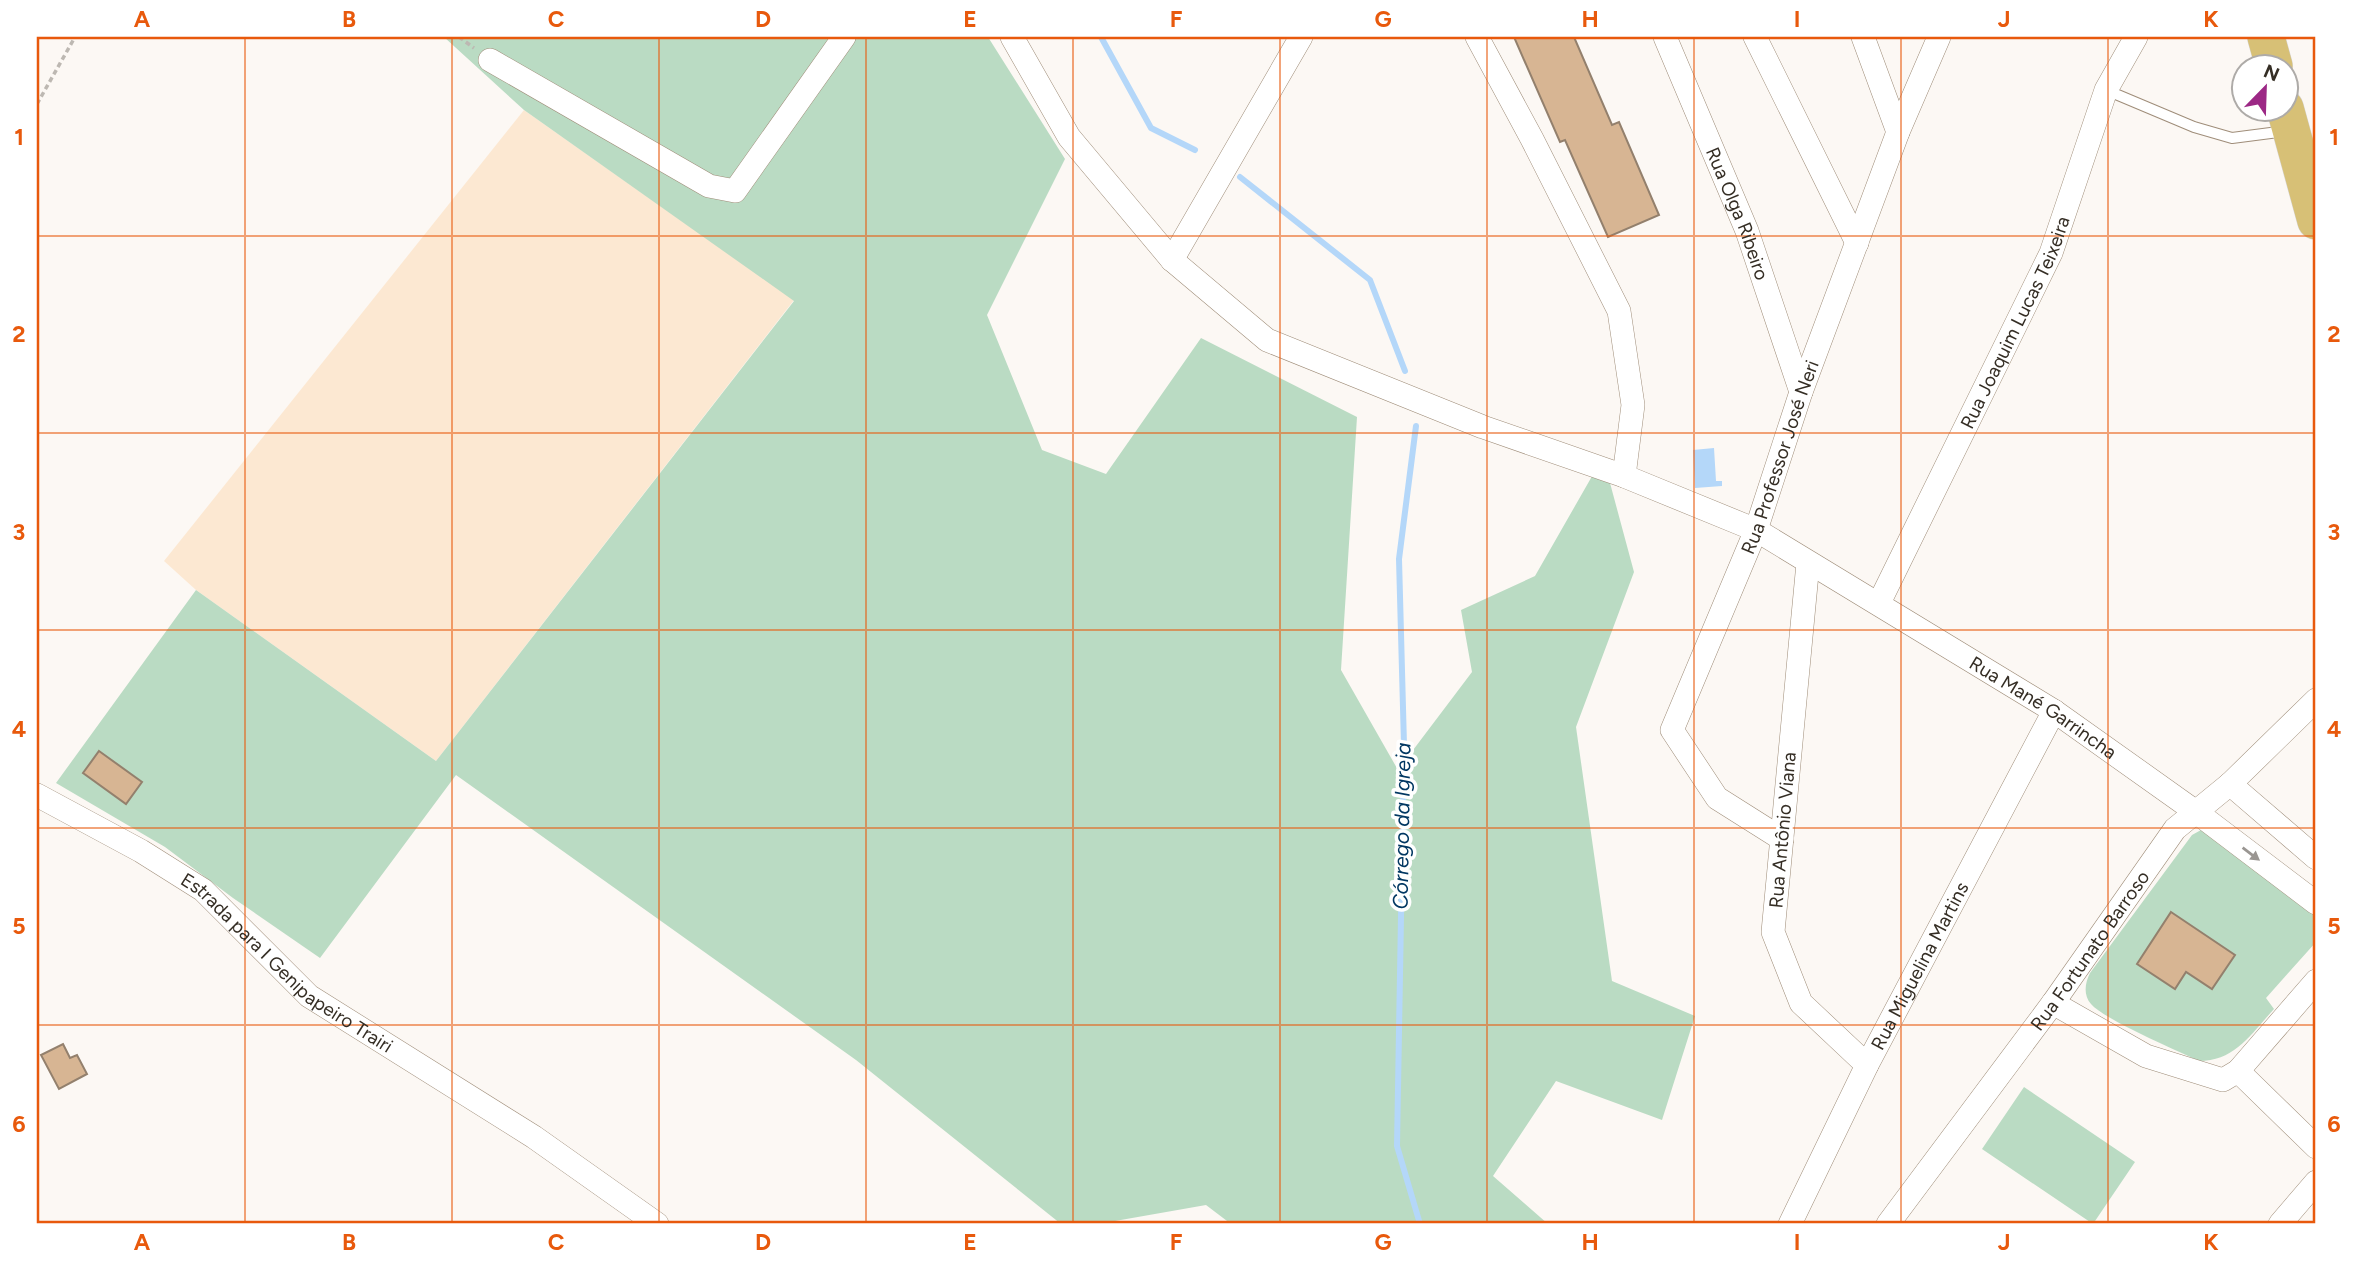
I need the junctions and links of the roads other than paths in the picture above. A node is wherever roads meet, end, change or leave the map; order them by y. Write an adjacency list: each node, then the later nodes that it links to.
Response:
1 (844, 37): 10 (street)
2 (1012, 37): 17 (street, Rua Mané Garrincha)
3 (1301, 37): 17 (street)
4 (1477, 37): 19 (street)
5 (1665, 37): 18 (street, Rua Olga Ribeiro)
6 (1755, 37): 16 (street)
7 (1863, 37): 14 (street)
8 (1939, 37): 14 (street, Rua Professor José Neri)
9 (2136, 37): 11 (street, Rua Joaquim Lucas Teixeira)
10 (490, 60)
11 (2106, 90): 12 (lane); 22 (street, Rua Joaquim Lucas Teixeira)
12 (2282, 122)
13 (2289, 122): 15 (main road)
14 (1898, 132): 16 (street, Rua Professor José Neri)
15 (2316, 221)
16 (1857, 243): 18 (street, Rua Professor José Neri)
17 (1172, 260): 19 (street, Rua Mané Garrincha)
18 (1801, 392): 20 (street, Rua Professor José Neri)
19 (1624, 476): 20 (street, Rua Mané Garrincha)
20 (1756, 530): 21 (street, Rua Mané Garrincha); 28 (street, Rua Professor José Neri)
21 (1808, 562): 22 (street, Rua Mané Garrincha); 28 (street, Rua Antônio Viana)
22 (1879, 603): 24 (street, Rua Mané Garrincha)
23 (2316, 700): 25 (street, Rua Fortunato Barroso)
24 (2054, 710): 27 (street, Rua Mané Garrincha); 33 (street, Rua Miguelina Martins)
25 (2230, 784): 27 (street, Rua Fortunato Barroso); 29 (street)
26 (37, 795): 37 (street, Estrada para I Genipapeiro Trairi)
27 (2196, 812): 30 (street, Rua Mané Garrincha, one-way to 30); 32 (street, Rua Fortunato Barroso)
28 (1782, 839): 33 (street, Rua Antônio Viana)
29 (2316, 858)
30 (2316, 903)
31 (2316, 981): 34 (street)
32 (2053, 1003): 34 (street); 39 (street, Rua Fortunato Barroso)
33 (1867, 1065): 38 (street, Rua Miguelina Martins)
34 (2238, 1071): 35 (street)
35 (2316, 1147)
36 (2316, 1182): 40 (street)
37 (657, 1224)
38 (1790, 1224)
39 (1888, 1224)
40 (2280, 1224)

